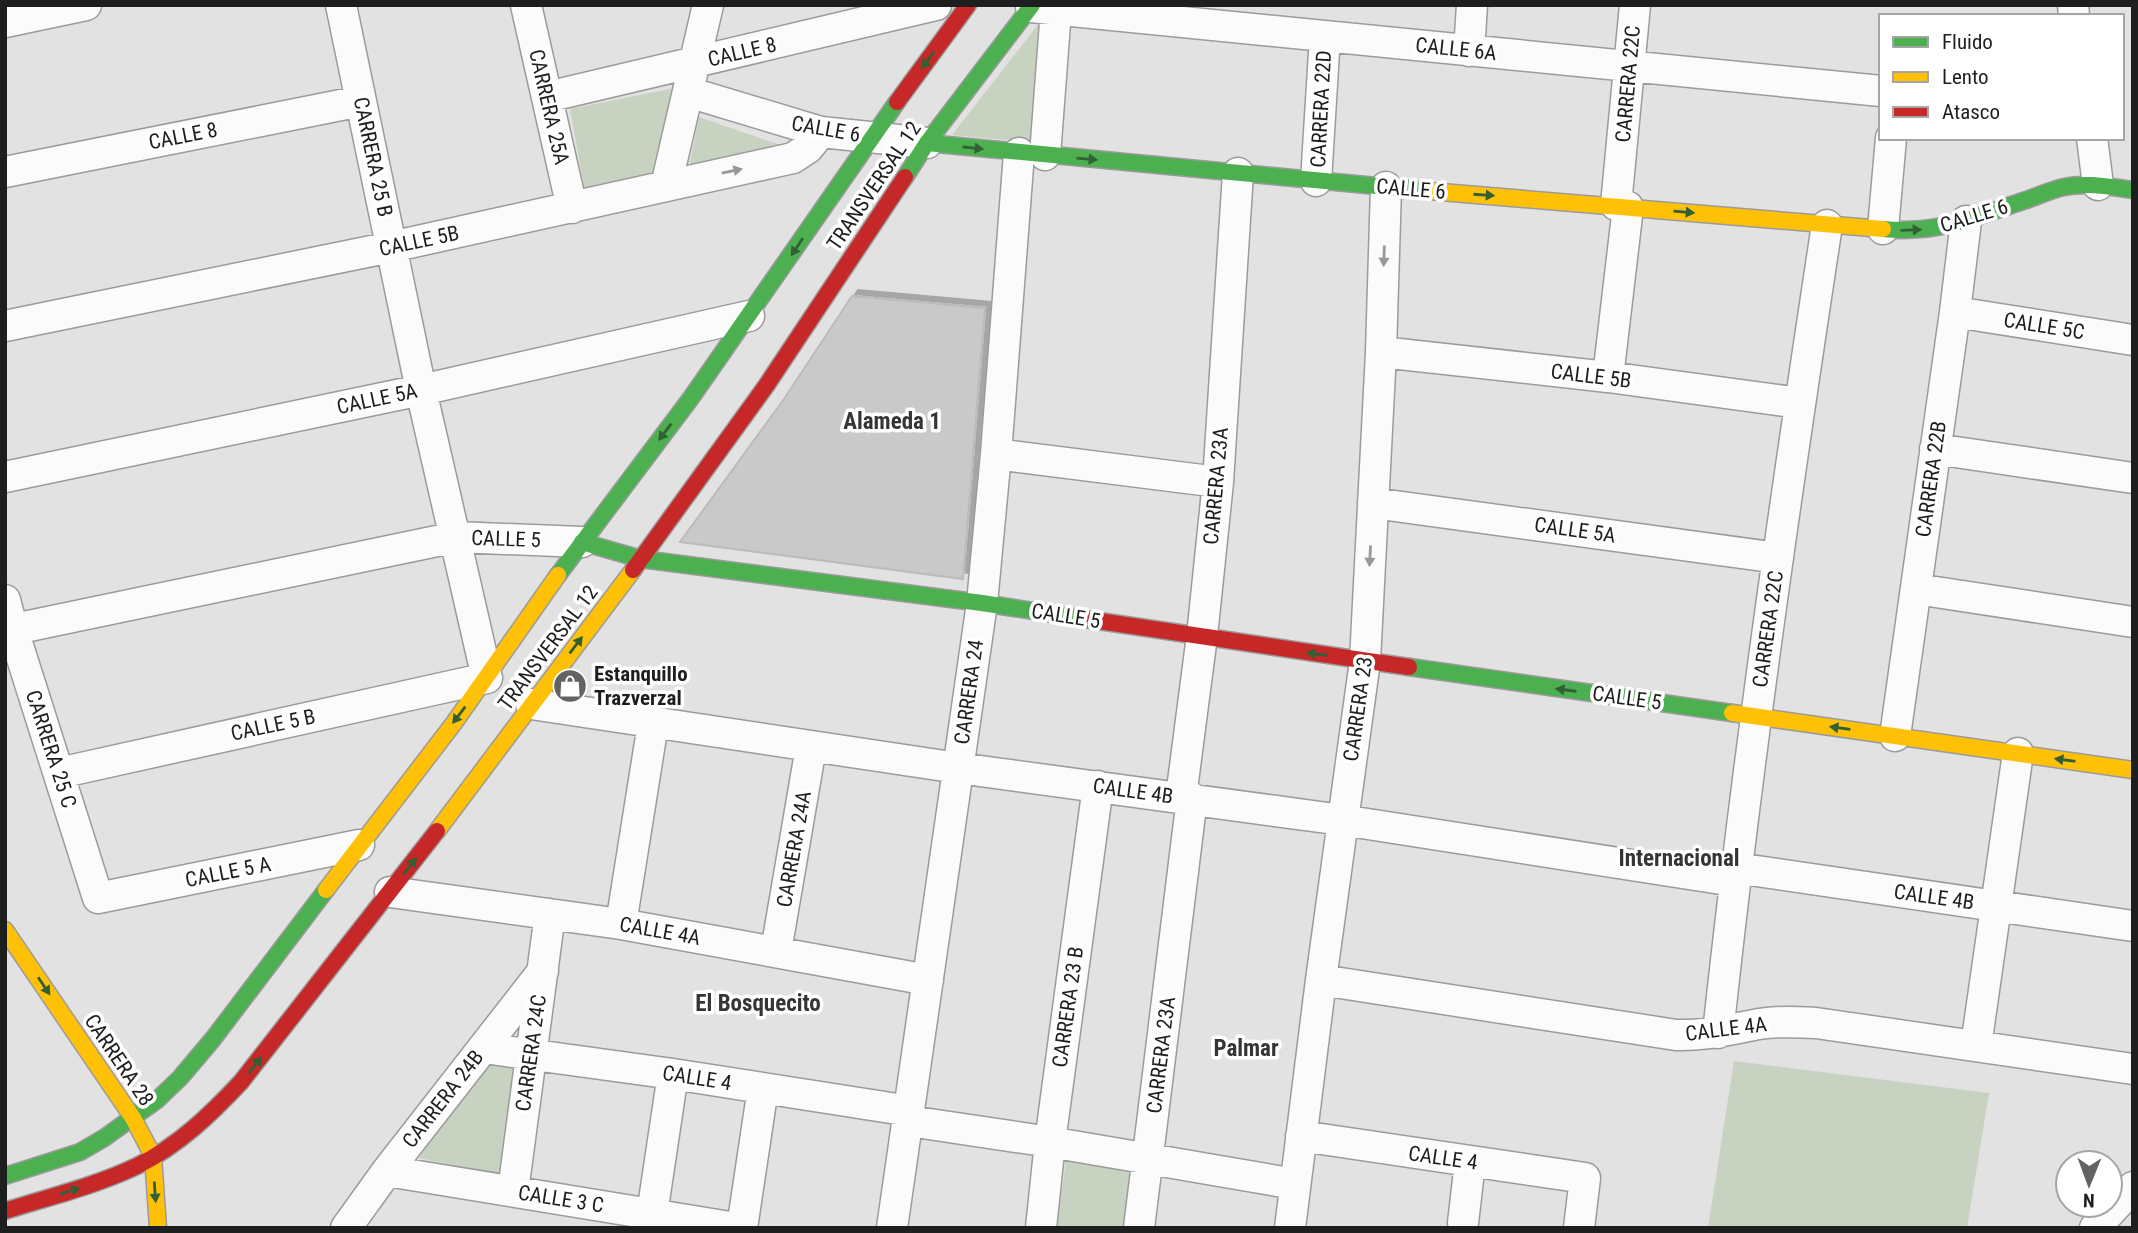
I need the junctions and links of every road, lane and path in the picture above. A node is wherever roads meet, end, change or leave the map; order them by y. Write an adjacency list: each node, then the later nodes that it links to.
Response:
1 (86, 5): 11 (street)
2 (341, 5): 19 (street, CARRERA 25 B)
3 (526, 5): 18 (street, CARRERA 25A)
4 (708, 5): 14 (street)
5 (968, 5): 21 (main road, TRANSVERSAL 12, one-way to 21)
6 (1472, 5): 13 (street)
7 (1635, 5): 15 (street, CARRERA 22C)
8 (936, 6): 14 (street, CALLE 8)
9 (1039, 7): 10 (street, CALLE 6A); 24 (main road, TRANSVERSAL 12); 25 (street, CARRERA 24)
10 (1155, 12): 12 (street, CALLE 6A)
11 (5, 22)
12 (1325, 36): 13 (street, CALLE 6A); 28 (street, CARRERA 22D)
13 (1469, 51): 15 (street, CALLE 6A)
14 (695, 63): 17 (street); 18 (street, CALLE 8)
15 (1629, 66): 16 (street, CALLE 6A); 33 (street, CARRERA 22C)
16 (1879, 90)
17 (688, 92): 20 (street, CALLE 6); 30 (street)
18 (547, 97): 34 (street, CARRERA 25A)
19 (361, 101): 26 (street, CALLE 8); 38 (street, CARRERA 25 B)
20 (821, 132): 21 (street, CALLE 6); 30 (street, CALLE 5B, one-way to 20)
21 (872, 137): 24 (street, CALLE 6); 40 (main road, TRANSVERSAL 12, one-way to 40)
22 (1891, 140): 37 (street)
23 (2092, 140): 29 (street)
24 (927, 143): 25 (main road, CALLE 6, one-way to 25); 56 (main road, TRANSVERSAL 12)
25 (1032, 154): 27 (main road, CALLE 6, one-way to 27); 48 (street, CARRERA 24)
26 (5, 172)
27 (1238, 173): 28 (main road, CALLE 6); 51 (street, CARRERA 23A)
28 (1316, 181): 31 (main road, CALLE 6)
29 (2098, 185): 32 (main road, CALLE 6); 35 (main road, CALLE 6)
30 (666, 186): 34 (street, CALLE 5B)
31 (1386, 187): 33 (main road, CALLE 6, one-way to 33); 43 (street, CARRERA 23, one-way to 43)
32 (2133, 190)
33 (1622, 206): 36 (main road, CALLE 6, one-way to 36); 44 (street, CARRERA 22C)
34 (572, 208): 38 (street, CALLE 5B)
35 (1966, 221): 37 (main road, CALLE 6, one-way to 35); 39 (street, CARRERA 22B)
36 (1827, 225): 37 (main road, CALLE 6); 46 (street, CARRERA 22C)
37 (1883, 229)
38 (391, 247): 41 (street, CALLE 5B); 45 (street, CARRERA 25 B)
39 (1955, 312): 42 (street, CALLE 5C); 47 (street, CARRERA 22B)
40 (749, 316): 45 (street, CALLE 5A); 54 (main road, TRANSVERSAL 12, one-way to 54)
41 (5, 326)
42 (2133, 340)
43 (1381, 352): 44 (street, CALLE 5B); 52 (street, CARRERA 23)
44 (1608, 377): 46 (street, CALLE 5B)
45 (421, 390): 49 (street, CALLE 5A); 53 (street, CARRERA 25 B)
46 (1800, 403): 55 (street, CARRERA 22C)
47 (1935, 449): 50 (street); 57 (street, CARRERA 22B)
48 (996, 454): 51 (street); 59 (street, CARRERA 24)
49 (5, 477)
50 (2133, 478)
51 (1218, 482): 62 (street, CARRERA 23A)
52 (1373, 503): 55 (street, CALLE 5A); 63 (street, CARRERA 23, one-way to 63)
53 (456, 537): 54 (street, CALLE 5); 61 (street, CALLE 5); 64 (street, CARRERA 25 B)
54 (582, 541): 56 (main road, CALLE 5); 64 (main road, TRANSVERSAL 12)
55 (1778, 558): 66 (street, CARRERA 22C)
56 (641, 559): 59 (main road, CALLE 5); 65 (main road, TRANSVERSAL 12, one-way to 56)
57 (1916, 589): 60 (street); 68 (street, CARRERA 22B)
58 (5, 600): 61 (street, CARRERA 25 C)
59 (982, 603): 62 (main road, CALLE 5); 71 (street, CARRERA 24)
60 (2133, 622)
61 (9, 630): 73 (street, CARRERA 25 C)
62 (1202, 636): 63 (main road, CALLE 5, one-way to 62); 75 (street, CARRERA 23A)
63 (1365, 661): 66 (main road, CALLE 5, one-way to 63); 76 (street, CARRERA 23)
64 (487, 678): 73 (street, CALLE 5 B); 77 (main road, TRANSVERSAL 12, one-way to 77)
65 (531, 705): 67 (street, CALLE 4B); 79 (main road, TRANSVERSAL 12, one-way to 65)
66 (1756, 716): 68 (main road, CALLE 5, one-way to 66); 78 (street, CARRERA 22C)
67 (653, 724): 69 (street, CALLE 4B); 83 (street)
68 (1895, 736): 70 (main road, CALLE 5)
69 (811, 747): 71 (street, CALLE 4B); 86 (street, CARRERA 24A)
70 (2018, 753): 72 (main road, CALLE 5, one-way to 70); 81 (street)
71 (957, 768): 74 (street, CALLE 4B); 88 (street, CARRERA 24)
72 (2133, 770)
73 (59, 773): 80 (street, CARRERA 25 C)
74 (1098, 786): 75 (street, CALLE 4B); 100 (street, CARRERA 23 B)
75 (1187, 798): 76 (street, CALLE 4B); 102 (street, CARRERA 23A)
76 (1342, 820): 78 (street, CALLE 4B); 89 (street, CARRERA 23)
77 (359, 845): 80 (street, CALLE 5 A); 98 (main road, TRANSVERSAL 12)
78 (1735, 875): 81 (street, CALLE 4B); 90 (street, CARRERA 22C)
79 (390, 892): 82 (street, CALLE 4A); 101 (main road, TRANSVERSAL 12, one-way to 79)
80 (97, 898)
81 (1996, 906): 84 (street, CALLE 4B); 91 (street)
82 (551, 914): 83 (street, CALLE 4A); 87 (street, CARRERA 24C)
83 (621, 924): 86 (street, CALLE 4A)
84 (2133, 926)
85 (5, 930): 98 (main road, CARRERA 28, one-way to 98)
86 (776, 951): 88 (street, CALLE 4A)
87 (543, 971): 92 (street, CARRERA 24B); 93 (street, CARRERA 24C)
88 (928, 980): 97 (street, CARRERA 24)
89 (1321, 980): 90 (street, CALLE 4A); 99 (street, CARRERA 23)
90 (1718, 1033): 91 (street, CALLE 4A)
91 (1976, 1046): 94 (street, CALLE 4A)
92 (484, 1048): 93 (street, CALLE 4); 104 (street, CARRERA 24B)
93 (531, 1054): 95 (street, CALLE 4); 107 (street, CARRERA 24C)
94 (2133, 1069)
95 (673, 1074): 96 (street, CALLE 4); 110 (street)
96 (763, 1088): 97 (street, CALLE 4); 115 (street)
97 (909, 1116): 100 (street, CALLE 4); 116 (street, CARRERA 24)
98 (133, 1118): 101 (main road, CARRERA 28); 105 (main road, TRANSVERSAL 12)
99 (1301, 1136): 103 (street, CALLE 4); 106 (street, CARRERA 23)
100 (1050, 1142): 102 (street, CALLE 4); 117 (street, CARRERA 23 B)
101 (153, 1156): 109 (main road, TRANSVERSAL 12, one-way to 101); 112 (main road, CARRERA 28, one-way to 112)
102 (1149, 1159): 106 (street, CALLE 4); 118 (street, CARRERA 23A)
103 (1471, 1162): 111 (street); 120 (street, CALLE 4)
104 (387, 1171): 107 (street, CALLE 3 C); 113 (street, CARRERA 24B)
105 (5, 1176)
106 (1295, 1184): 119 (street, CARRERA 23)
107 (513, 1191): 110 (street, CALLE 3 C)
108 (2125, 1202): 121 (street)
109 (5, 1211)
110 (652, 1214): 114 (street, CALLE 3 C)
111 (1464, 1223)
112 (158, 1228)
113 (346, 1228)
114 (736, 1228)
115 (742, 1228)
116 (892, 1228)
117 (1041, 1228)
118 (1139, 1228)
119 (1290, 1228)
120 (1579, 1228)
121 (2095, 1228)

